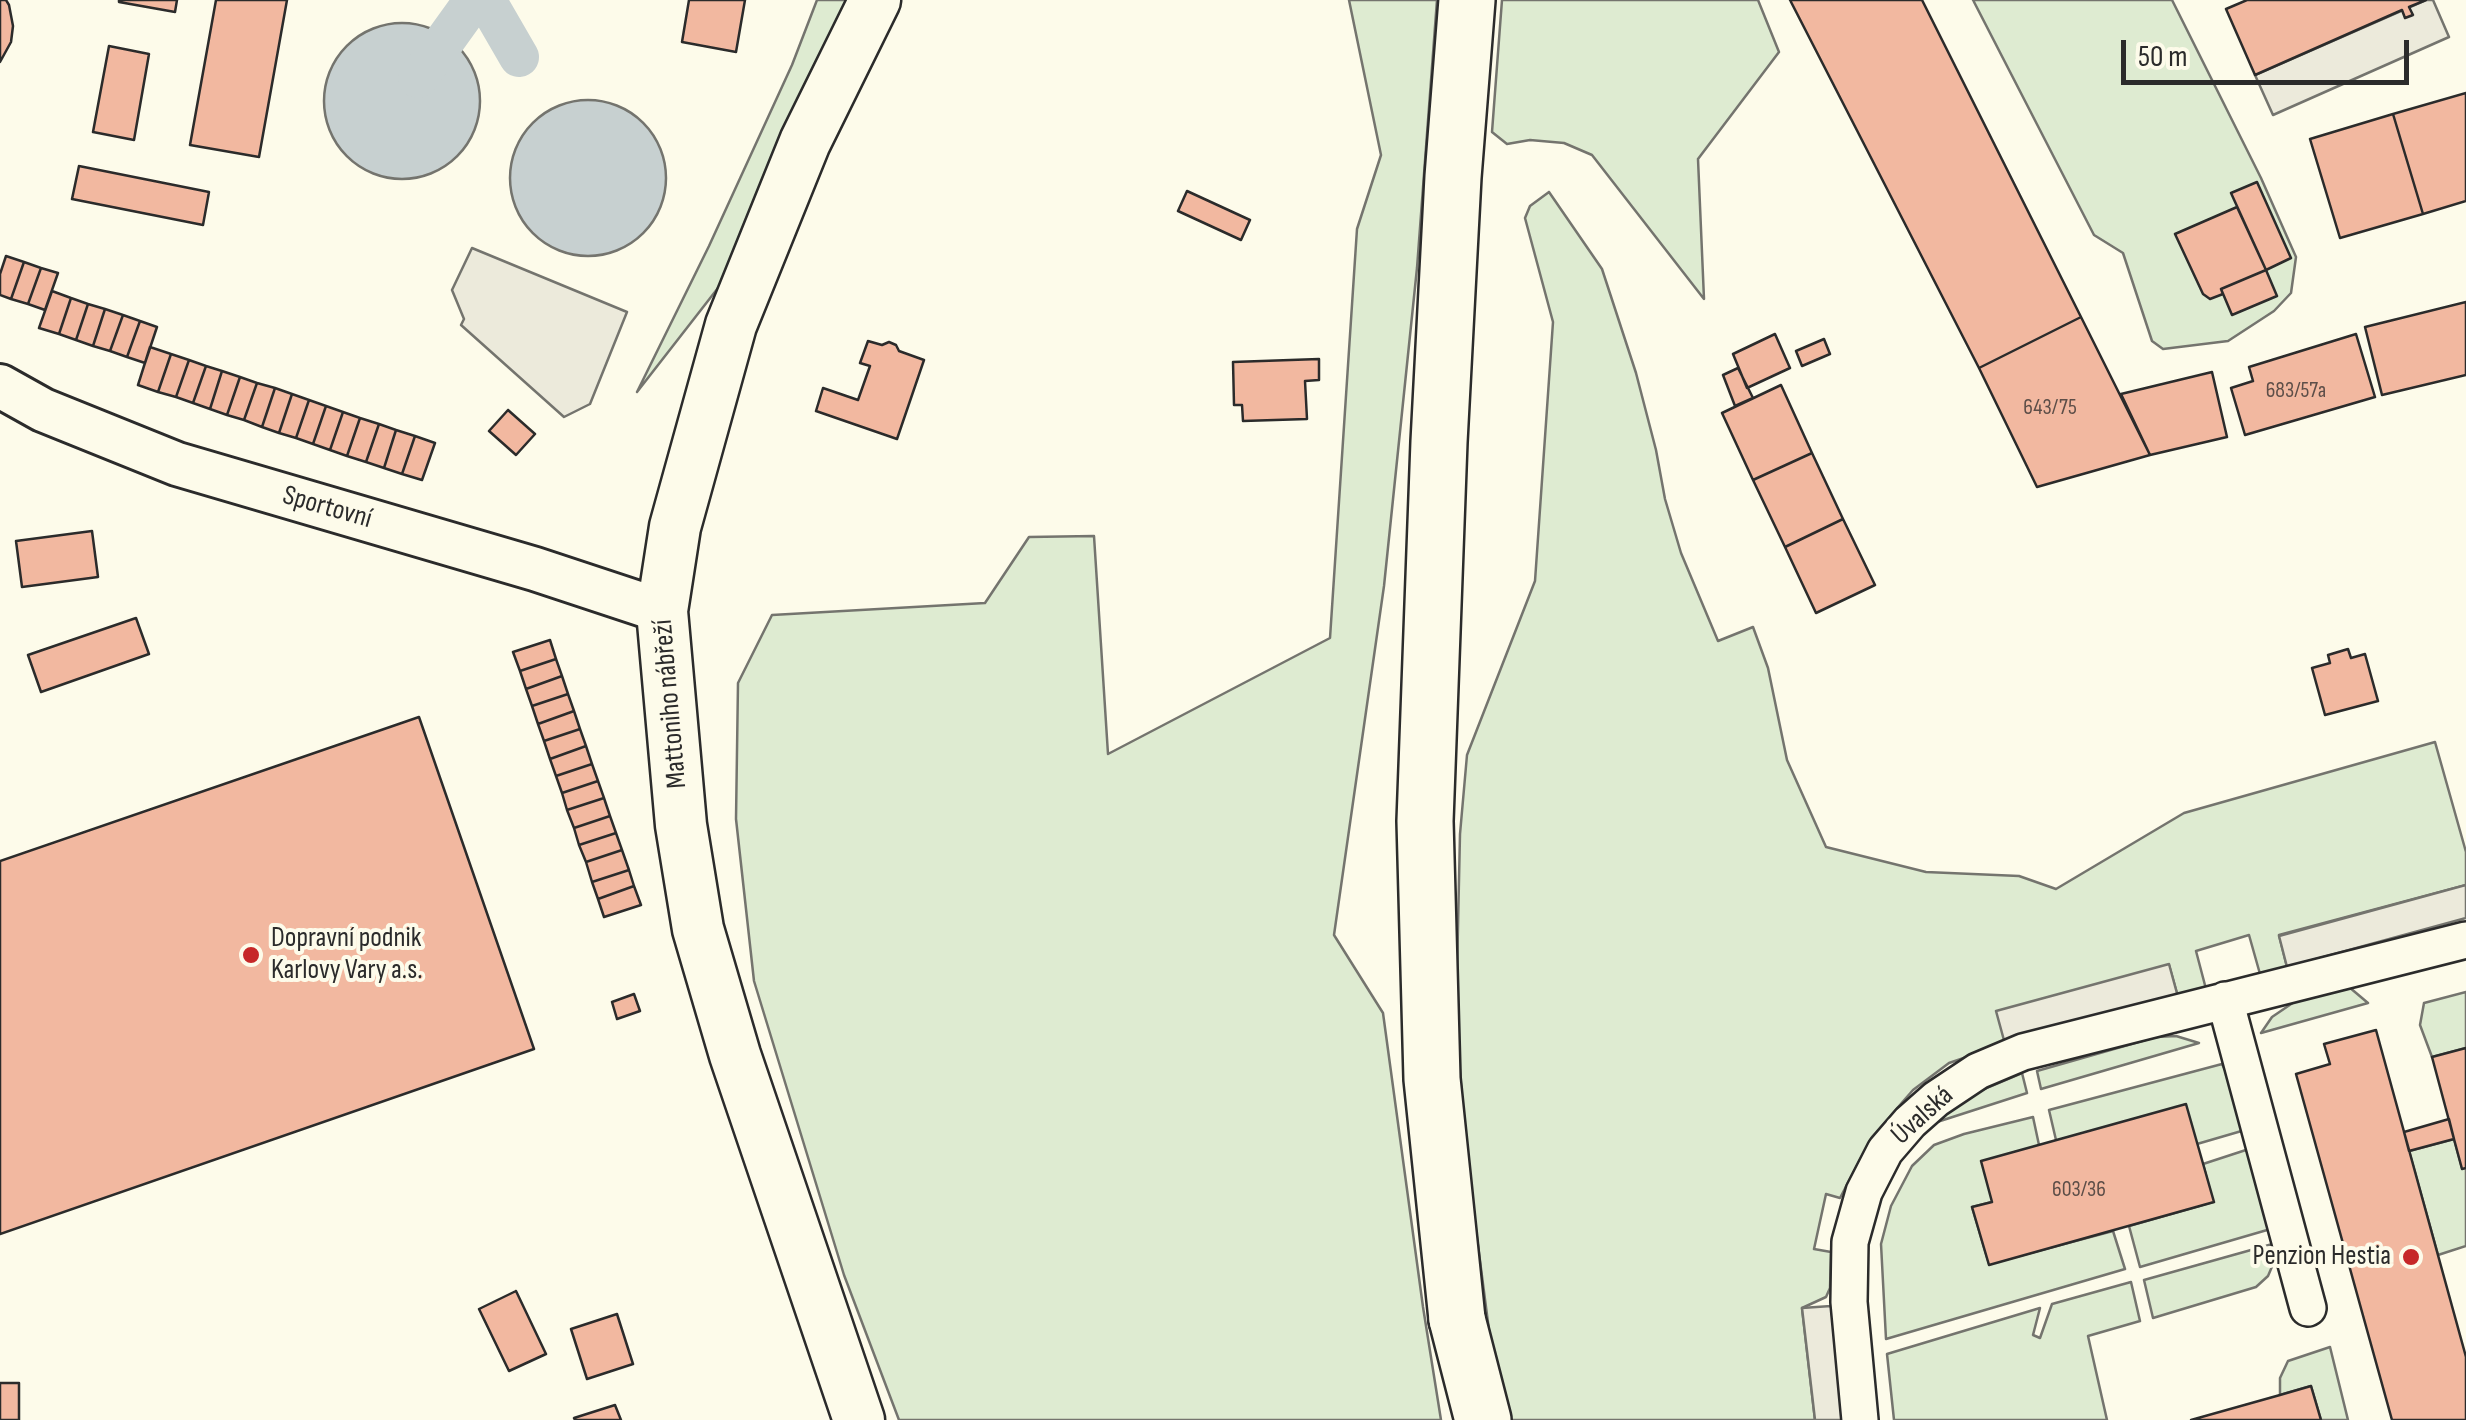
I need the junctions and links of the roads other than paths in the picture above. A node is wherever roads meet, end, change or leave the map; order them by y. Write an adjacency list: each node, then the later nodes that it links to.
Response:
1 (875, 0): 4 (main road, Mattoniho nábřeží)
2 (1467, 0): 8 (main road)
3 (0, 386): 4 (street, Sportovní)
4 (662, 612): 9 (main road, Mattoniho nábřeží)
5 (2466, 940): 6 (street, Úvalská)
6 (2224, 1000): 7 (street); 12 (street, Úvalská)
7 (2308, 1308)
8 (1457, 1318): 10 (main road); 11 (main road)
9 (859, 1420)
10 (1464, 1420)
11 (1483, 1420)
12 (1860, 1420)

